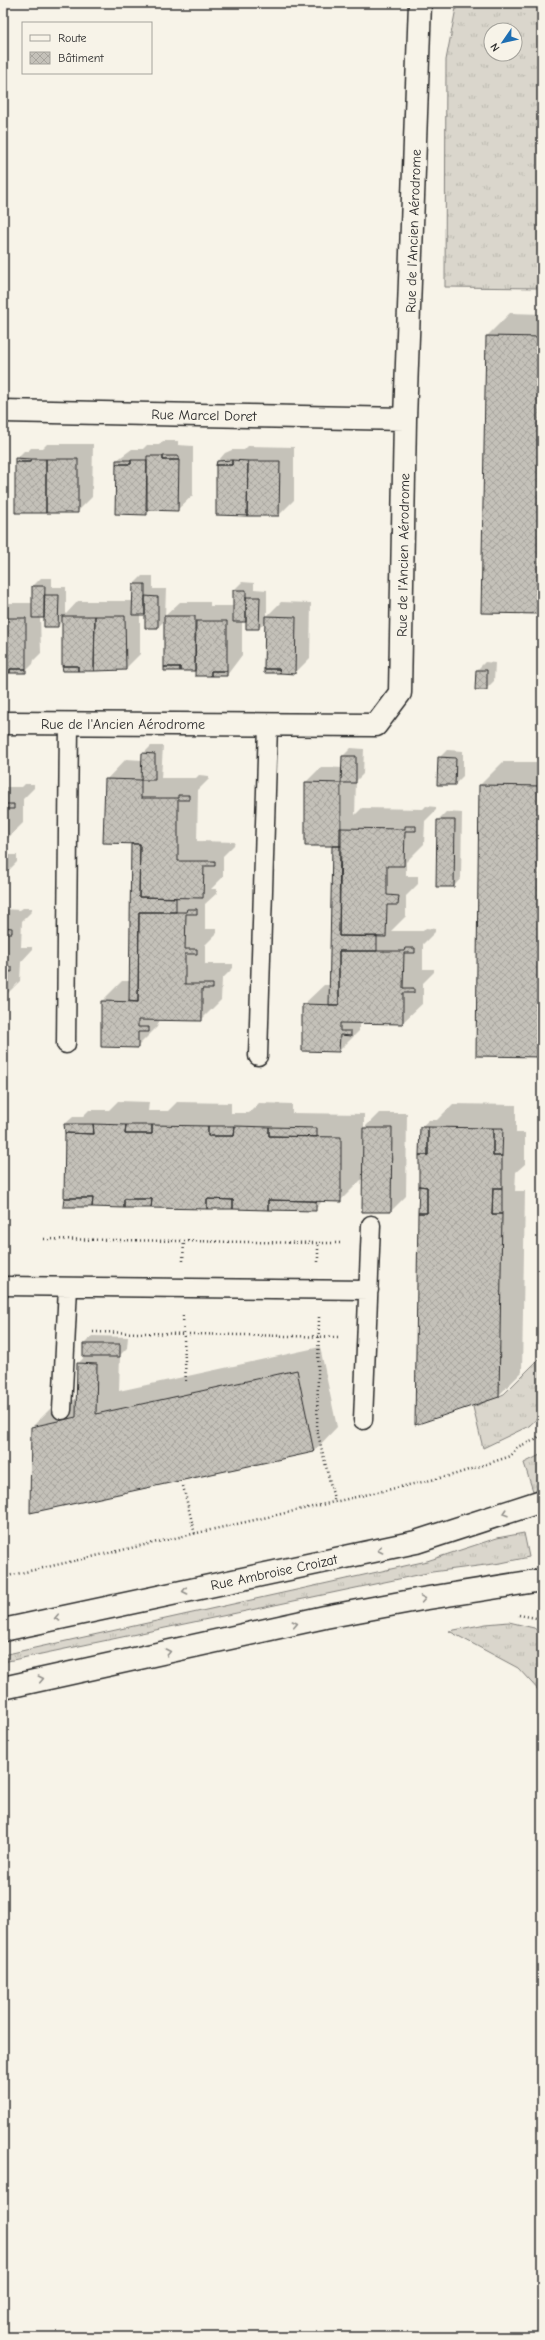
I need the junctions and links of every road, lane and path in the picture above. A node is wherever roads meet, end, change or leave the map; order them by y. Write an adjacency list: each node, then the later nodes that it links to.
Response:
1 (420, 3): 3 (street, Rue de l'Ancien Aérodrome)
2 (3, 411): 3 (street, Rue Marcel Doret)
3 (405, 420): 6 (street, Rue de l'Ancien Aérodrome)
4 (3, 723): 5 (street, Rue de l'Ancien Aérodrome)
5 (69, 724): 6 (street, Rue de l'Ancien Aérodrome); 7 (lane)
6 (268, 725): 8 (lane)
7 (66, 1044)
8 (258, 1056)
9 (371, 1225): 18 (lane)
10 (44, 1239): 11 (path)
11 (184, 1241): 12 (path); 14 (path)
12 (318, 1243): 13 (path); 17 (path)
13 (347, 1243)
14 (183, 1265)
15 (3, 1286): 16 (lane)
16 (68, 1287): 17 (lane); 20 (lane)
17 (319, 1290): 18 (lane); 22 (path)
18 (369, 1290): 23 (lane)
19 (183, 1311): 21 (path)
20 (66, 1332): 21 (path); 25 (lane)
21 (182, 1334): 22 (path); 24 (path)
22 (318, 1337): 23 (path); 30 (path)
23 (366, 1338): 26 (lane)
24 (186, 1383)
25 (62, 1410)
26 (363, 1420)
27 (542, 1433): 30 (path)
28 (183, 1486): 31 (path)
29 (542, 1501): 34 (street, Rue Ambroise Croizat, one-way to 34)
30 (334, 1503): 31 (path)
31 (195, 1534): 32 (path)
32 (3, 1577)
33 (542, 1580): 35 (street, one-way to 33)
34 (3, 1630)
35 (3, 1688)

